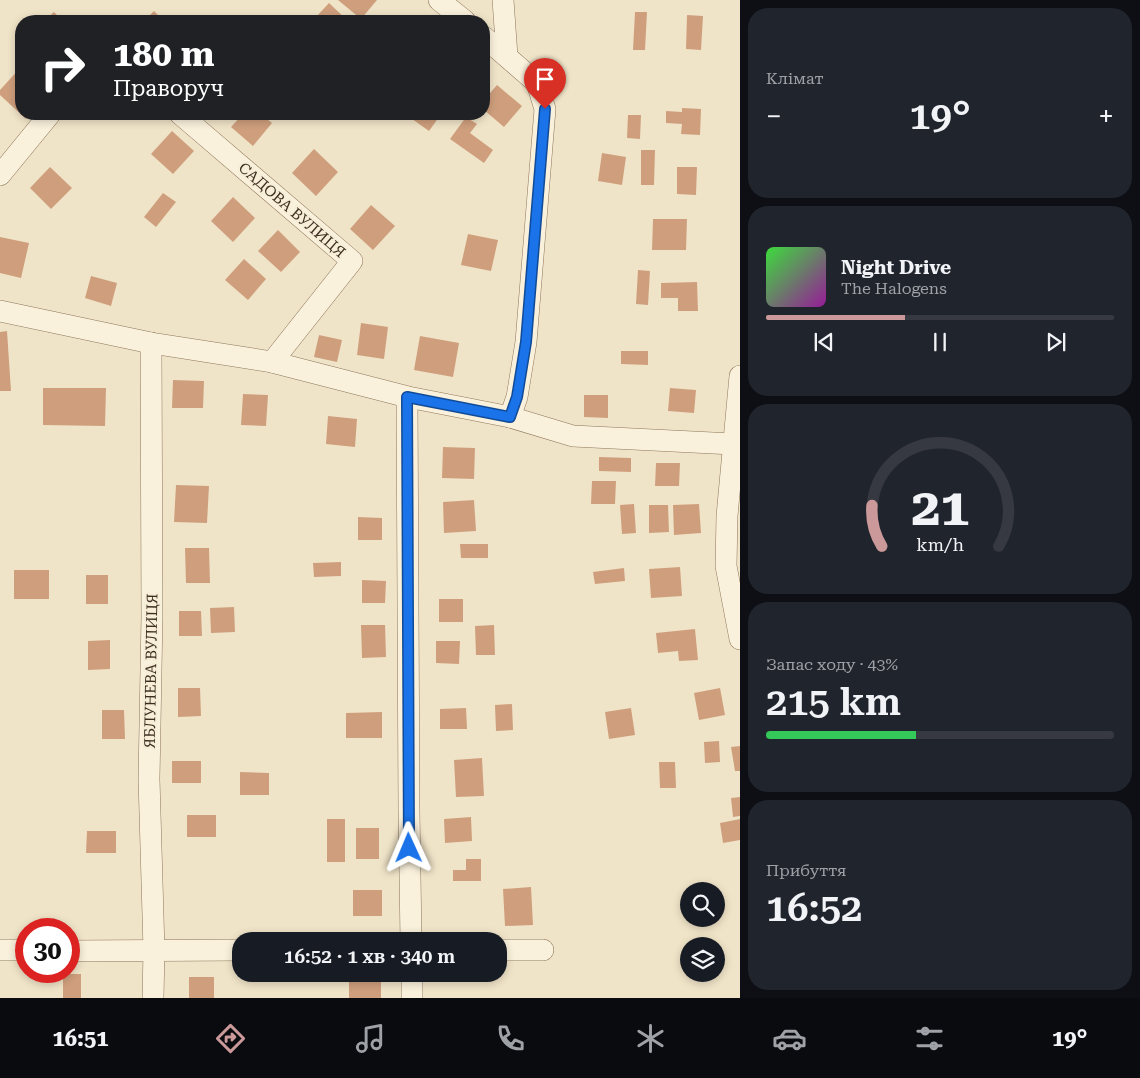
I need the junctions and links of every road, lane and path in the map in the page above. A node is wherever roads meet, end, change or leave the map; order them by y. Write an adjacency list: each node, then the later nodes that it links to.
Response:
1 (439, 0): 3 (street)
2 (503, 0): 5 (street)
3 (458, 15)
4 (490, 42): 5 (street)
5 (507, 56): 14 (street)
6 (45, 120): 8 (street)
7 (187, 120): 11 (street, САДОВА ВУЛИЦЯ)
8 (0, 175)
9 (0, 311): 10 (street)
10 (151, 343): 11 (street); 20 (street, ЯБЛУНЕВА ВУЛИЦЯ)
11 (272, 362): 13 (street)
12 (740, 376): 15 (street)
13 (407, 397): 14 (street); 17 (street)
14 (510, 417): 15 (street)
15 (734, 444): 16 (street)
16 (740, 639)
17 (411, 932)
18 (0, 950): 19 (street)
19 (15, 950)
20 (154, 950): 21 (street); 24 (street); 26 (street, ЯБЛУНЕВА ВУЛИЦЯ)
21 (232, 950)
22 (507, 950): 23 (street)
23 (543, 950)
24 (80, 951)
25 (412, 982): 27 (street)
26 (153, 998)
27 (412, 998)

